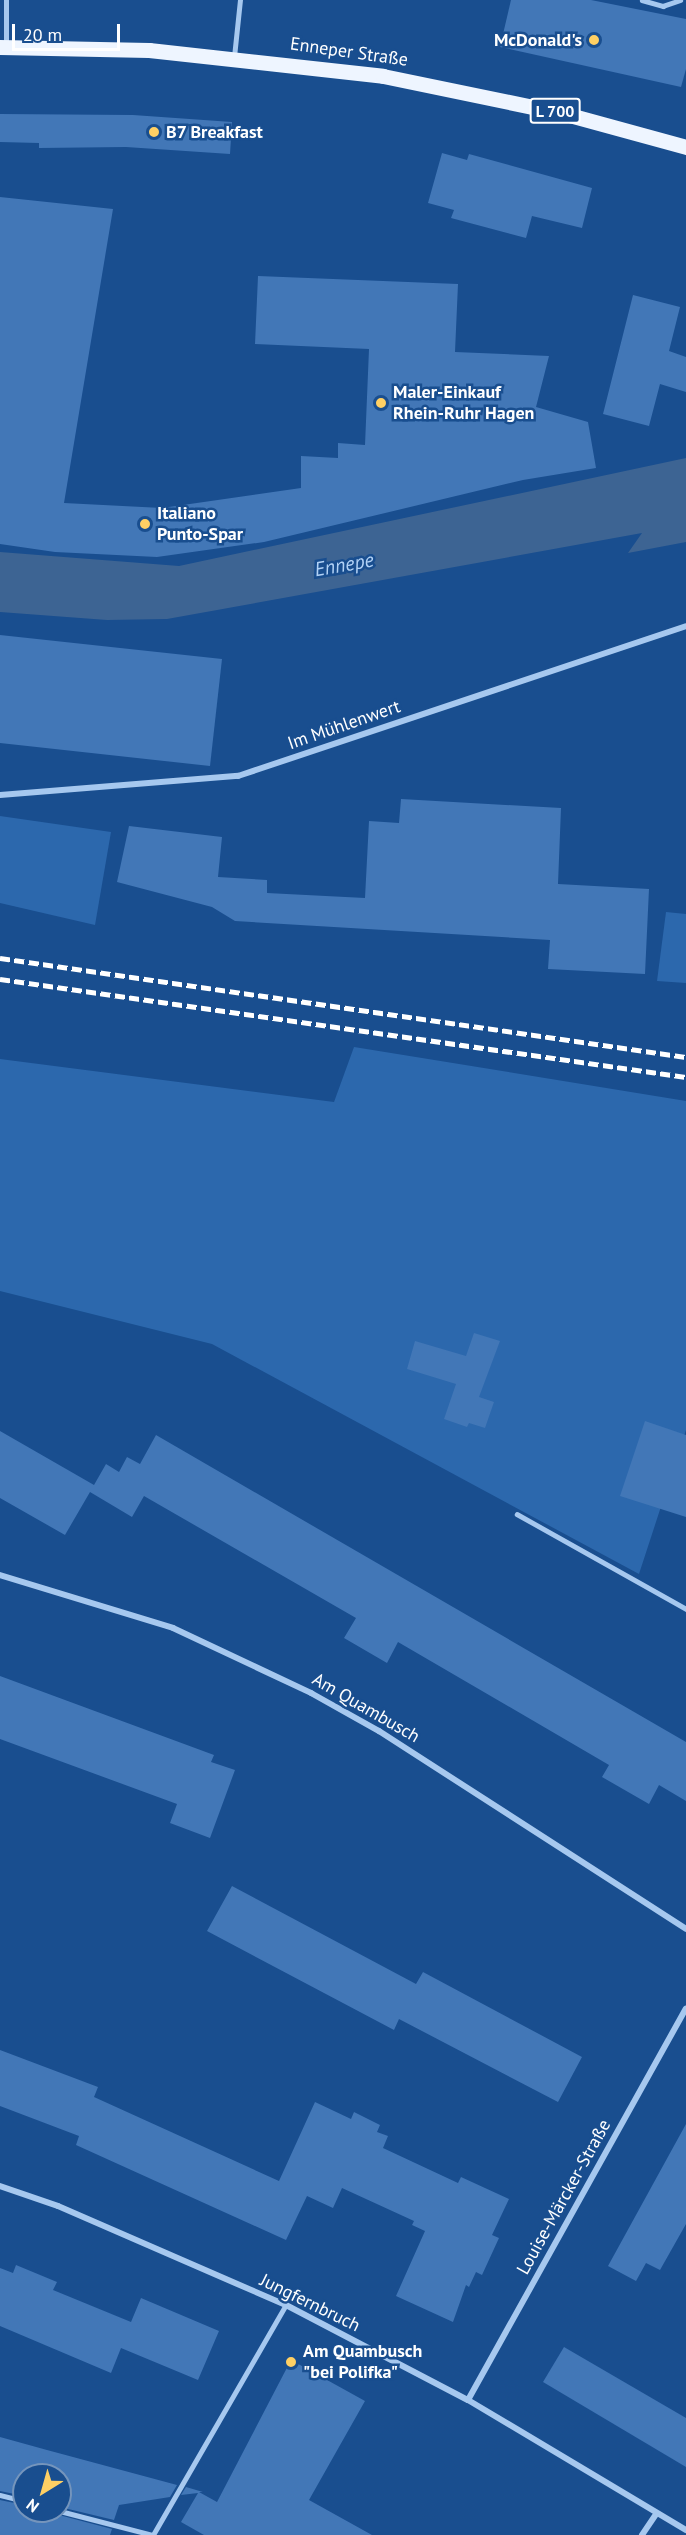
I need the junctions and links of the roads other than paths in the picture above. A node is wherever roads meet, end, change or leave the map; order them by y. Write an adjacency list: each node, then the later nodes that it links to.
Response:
1 (6, 0): 5 (lane)
2 (240, 0): 6 (lane)
3 (642, 0): 4 (lane)
4 (680, 0)
5 (3, 47): 6 (main road, Enneper Straße / L 700)
6 (234, 57): 7 (main road, Enneper Straße / L 700)
7 (686, 147)
8 (686, 626): 9 (street, Im Mühlenwert)
9 (0, 795)
10 (517, 1514): 12 (lane)
11 (0, 1575): 13 (street, Am Quambusch)
12 (686, 1608)
13 (686, 1929)
14 (686, 2009): 17 (street, Louise-Märcker-Straße)
15 (0, 2186): 16 (street, Jungfernbruch)
16 (286, 2305): 17 (street, Jungfernbruch); 18 (lane)
17 (468, 2400): 19 (street, Jungfernbruch)
18 (72, 2514)
19 (656, 2514): 20 (street, Jungfernbruch); 21 (street)
20 (686, 2530)
21 (642, 2535)

